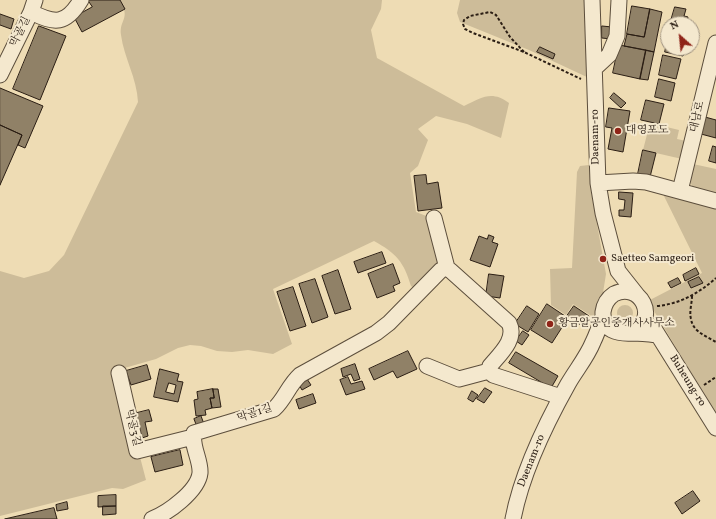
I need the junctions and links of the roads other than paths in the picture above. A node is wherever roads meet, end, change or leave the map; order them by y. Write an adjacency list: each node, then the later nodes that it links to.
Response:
1 (82, 0): 4 (street, 막골길)
2 (592, 0): 6 (street, Daenam-ro)
3 (619, 0): 6 (street)
4 (33, 6): 7 (street, 막골길)
5 (716, 43): 9 (street, 대남로)
6 (595, 68): 8 (street, Daenam-ro)
7 (0, 75)
8 (598, 184): 9 (street); 13 (street, Daenam-ro)
9 (680, 191): 10 (street)
10 (716, 201)
11 (434, 218): 12 (street)
12 (447, 268): 22 (street); 26 (street, 막골1길)
13 (618, 271): 14 (street); 15 (street)
14 (637, 295): 15 (street); 16 (street)
15 (609, 299): 17 (street)
16 (649, 308): 18 (street); 19 (street, Buheung-ro)
17 (604, 316): 18 (street); 20 (street, Daenam-ro)
18 (626, 334): 19 (street); 20 (street)
19 (657, 335): 25 (street, Buheung-ro)
20 (593, 343): 24 (street, Daenam-ro)
21 (427, 366): 22 (street)
22 (489, 371): 24 (street)
23 (120, 374): 26 (street, 막골3길)
24 (561, 397): 28 (street, Daenam-ro)
25 (716, 428)
26 (193, 436): 27 (street)
27 (152, 519)
28 (513, 519)

